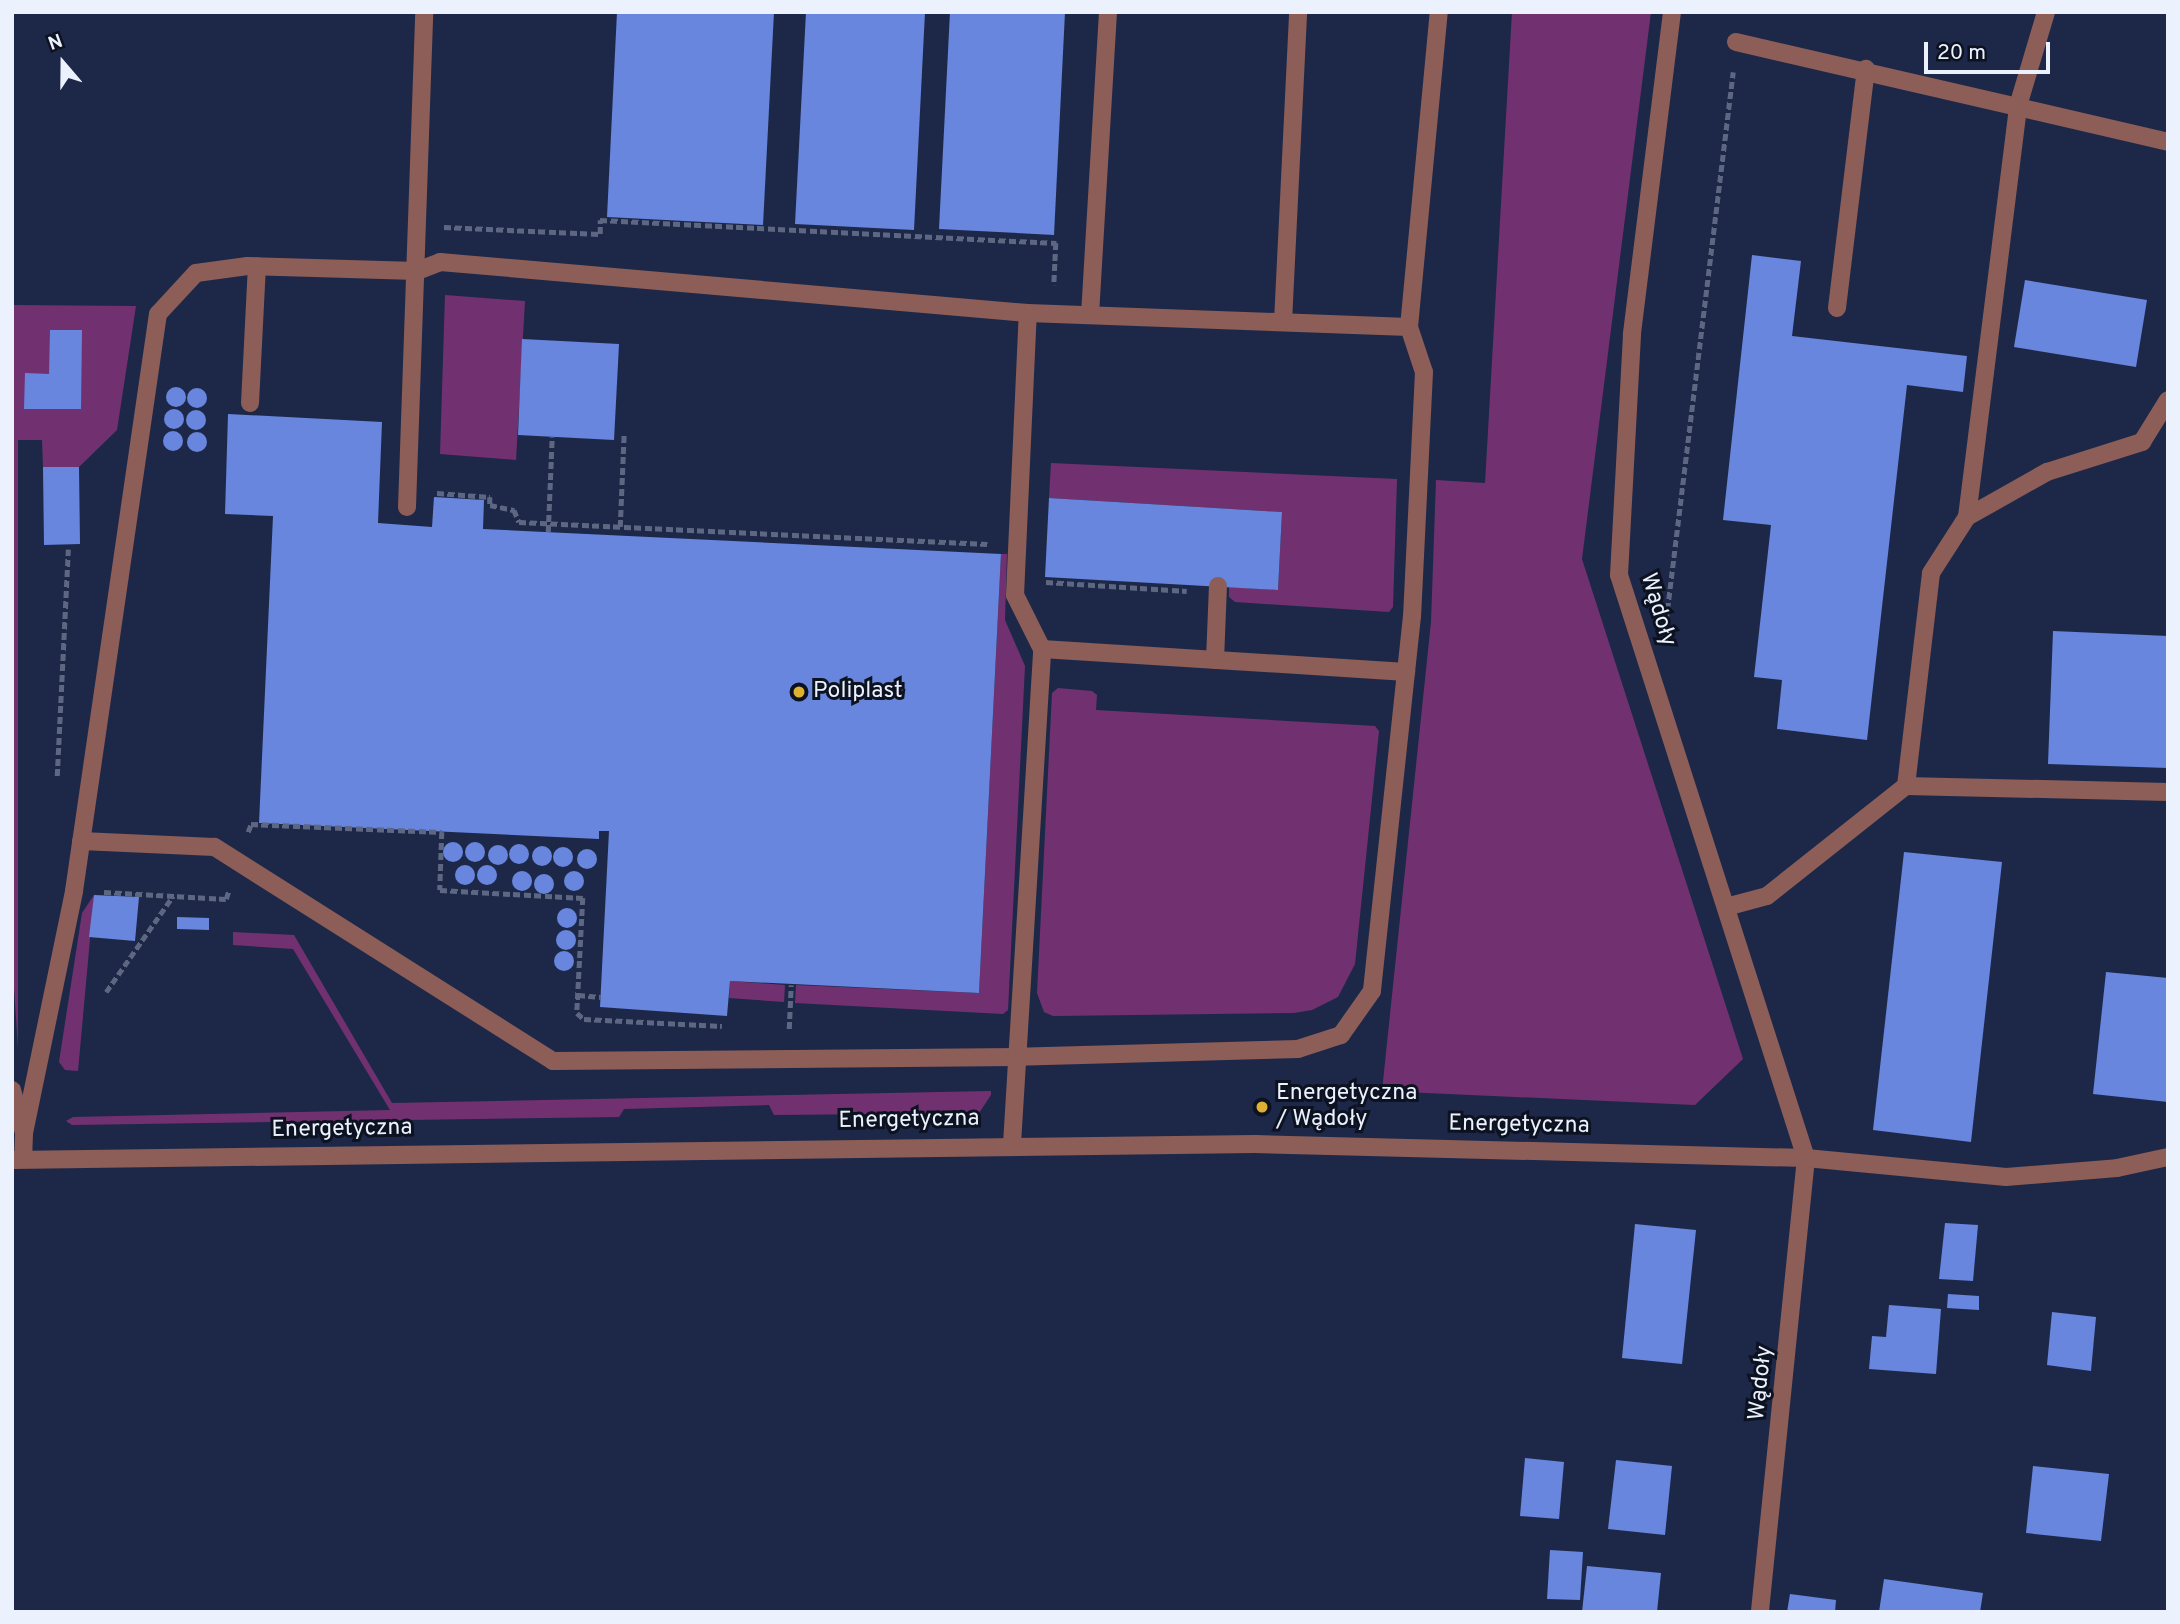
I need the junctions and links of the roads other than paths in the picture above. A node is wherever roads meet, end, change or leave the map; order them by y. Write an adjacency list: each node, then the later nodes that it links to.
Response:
1 (424, 12): 12 (street)
2 (1108, 12): 15 (street)
3 (1298, 12): 16 (street)
4 (1439, 12): 17 (street)
5 (1672, 12): 29 (street, Wądoły)
6 (2046, 12): 9 (street)
7 (1736, 41): 8 (street)
8 (1866, 69): 9 (street); 13 (street)
9 (2018, 106): 10 (street); 21 (street)
10 (2168, 142)
11 (257, 266): 12 (street); 19 (street); 28 (street)
12 (417, 271): 14 (street); 20 (street)
13 (1837, 309)
14 (1028, 313): 15 (street); 23 (street)
15 (1090, 316): 16 (street)
16 (1283, 322): 17 (street)
17 (1409, 327): 25 (street)
18 (2168, 400): 21 (street)
19 (250, 403)
20 (407, 507)
21 (1967, 517): 26 (street)
22 (1218, 586): 24 (street)
23 (1042, 649): 24 (street); 30 (street)
24 (1215, 660): 25 (street)
25 (1406, 672): 30 (street)
26 (1906, 786): 27 (street); 29 (street)
27 (2168, 792)
28 (81, 841): 30 (street); 32 (street)
29 (1726, 907): 35 (street, Wądoły)
30 (1019, 1058): 33 (street)
31 (12, 1090): 32 (street)
32 (24, 1133): 36 (street)
33 (1012, 1144): 35 (street, Energetyczna); 36 (street, Energetyczna)
34 (2168, 1157): 35 (street)
35 (1806, 1158): 37 (street, Wądoły)
36 (18, 1159)
37 (1760, 1612)

